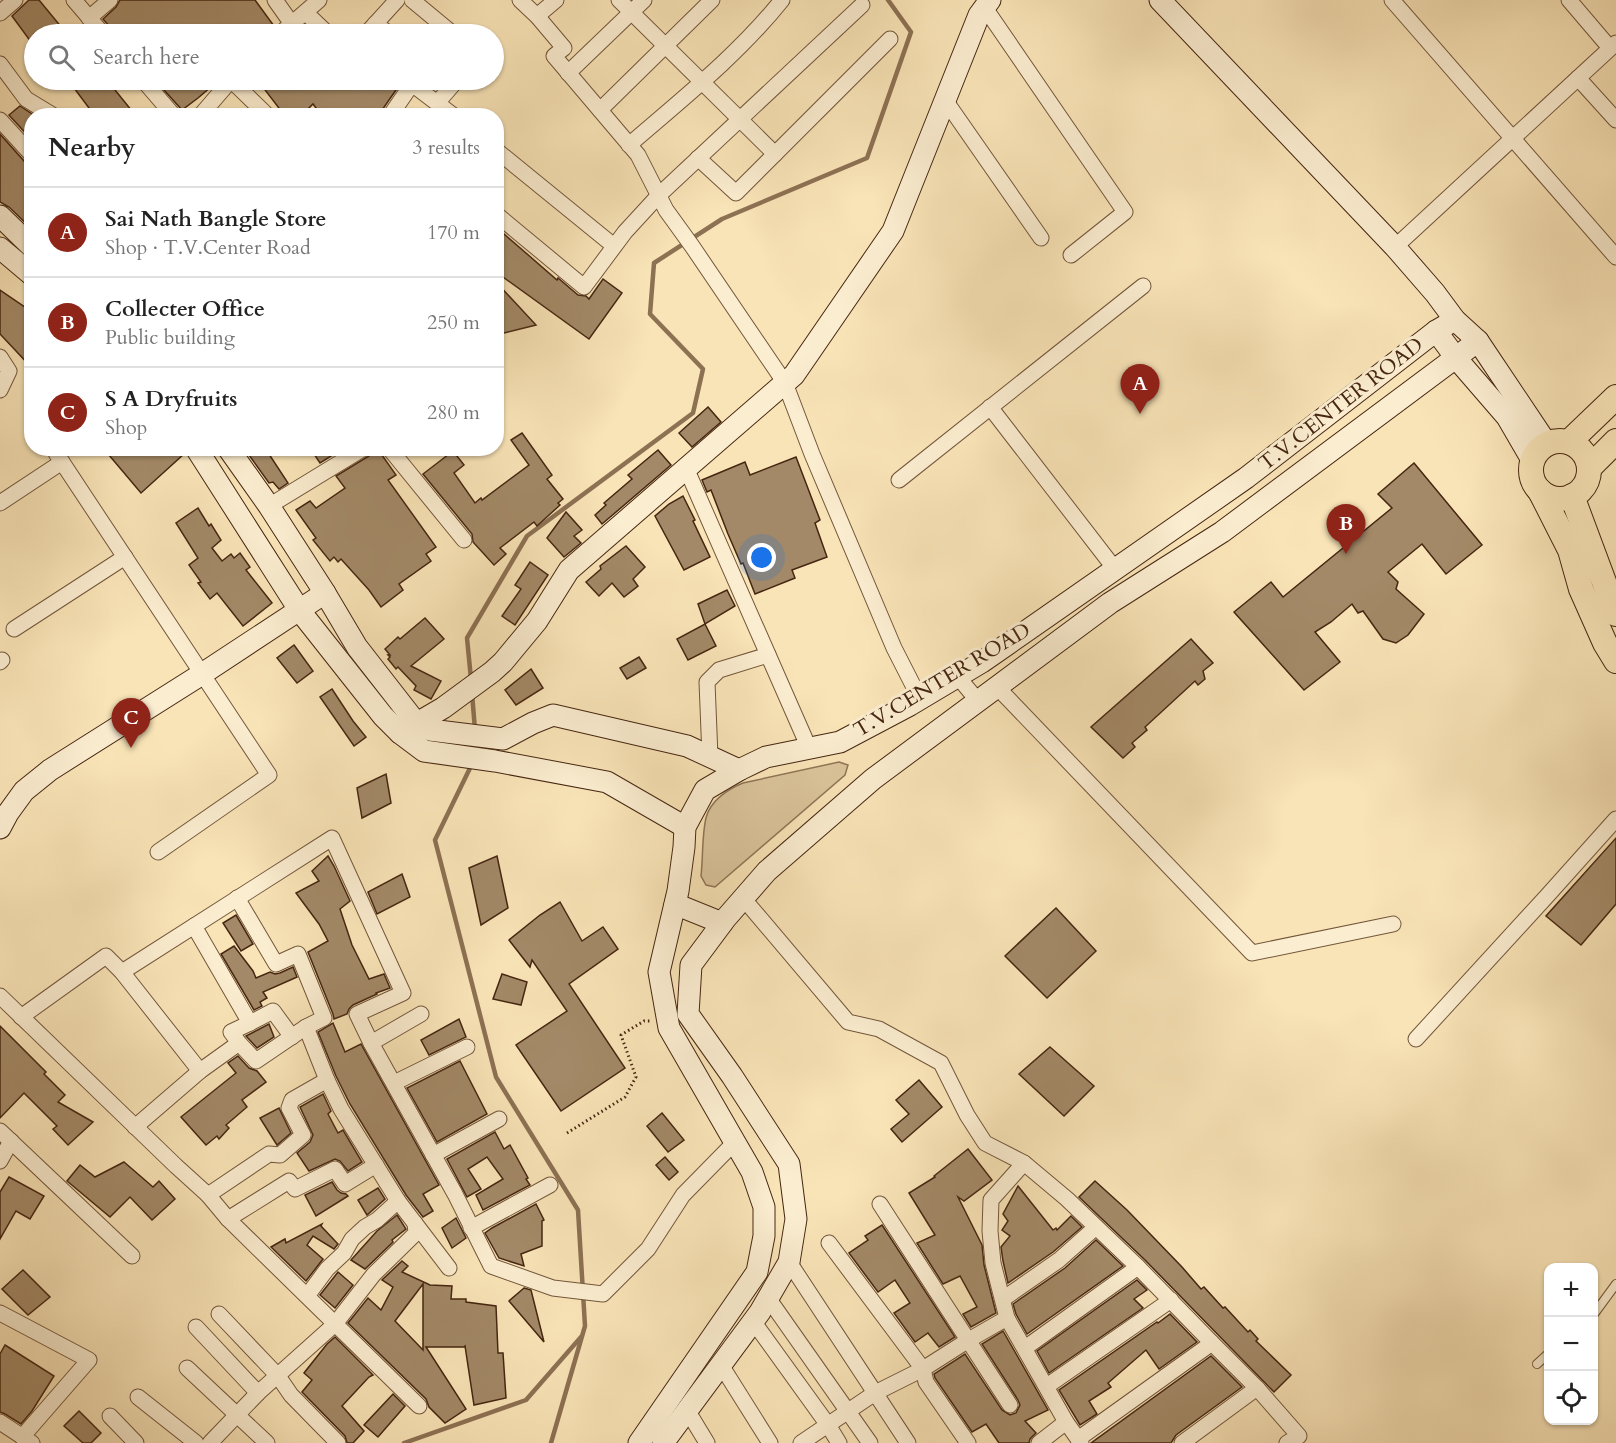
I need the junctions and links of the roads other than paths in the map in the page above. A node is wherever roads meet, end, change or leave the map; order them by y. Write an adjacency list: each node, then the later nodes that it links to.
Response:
1 (15, 0): 20 (street)
2 (74, 0): 23 (street)
3 (110, 0): 23 (street)
4 (275, 0): 25 (street)
5 (319, 0): 21 (street)
6 (397, 0): 27 (street)
7 (412, 0): 28 (street)
8 (520, 0): 22 (street)
9 (556, 0): 22 (street)
10 (618, 0): 19 (street)
11 (644, 0): 19 (street)
12 (712, 0): 31 (street)
13 (782, 0): 35 (street)
14 (1392, 0): 54 (street)
15 (1569, 0): 30 (street)
16 (1165, 2): 67 (street)
17 (987, 4): 42 (street); 68 (street)
18 (862, 5): 51 (street)
19 (631, 12): 31 (street); 33 (street)
20 (0, 13)
21 (306, 13): 25 (street); 26 (street)
22 (537, 16): 33 (street)
23 (89, 18): 24 (street)
24 (94, 24)
25 (292, 24)
26 (318, 24)
27 (375, 24)
28 (441, 24)
29 (890, 39): 57 (street)
30 (1613, 45): 34 (street)
31 (665, 46): 35 (street); 50 (street)
32 (0, 64): 44 (street)
33 (568, 73): 50 (street)
34 (1578, 78): 53 (street); 54 (street)
35 (701, 82): 51 (street); 55 (street)
36 (151, 90): 45 (street)
37 (222, 90): 46 (street)
38 (241, 90): 47 (street)
39 (408, 90): 48 (street)
40 (420, 90): 43 (street)
41 (448, 90): 43 (street)
42 (945, 100): 64 (street); 77 (street)
43 (437, 104): 49 (street)
44 (41, 108)
45 (167, 108)
46 (207, 108)
47 (260, 108)
48 (396, 108)
49 (443, 108)
50 (600, 110): 55 (street)
51 (740, 119): 57 (street); 59 (street)
52 (0, 120): 56 (street)
53 (1616, 120)
54 (1514, 138): 67 (street); 69 (street)
55 (629, 145): 60 (street)
56 (24, 146)
57 (775, 154): 59 (street)
58 (504, 157): 65 (street)
59 (698, 158): 60 (street)
60 (659, 195): 65 (street); 77 (street)
61 (0, 216): 63 (street)
62 (504, 221): 65 (street)
63 (24, 238)
64 (1041, 238)
65 (614, 246)
66 (0, 248): 70 (street)
67 (1395, 248): 72 (street)
68 (1071, 255)
69 (1616, 257)
70 (24, 268)
71 (1143, 286): 80 (street)
72 (1455, 320): 73 (street, T.V.CENTER ROAD); 74 (street)
73 (1436, 331): 76 (street); 96 (street, T.V.CENTER ROAD)
74 (1478, 341): 76 (street, T.V.CENTER ROAD); 82 (street)
75 (0, 357): 78 (street)
76 (1456, 358): 82 (street); 99 (street, T.V.CENTER ROAD)
77 (784, 383): 89 (street); 110 (street)
78 (0, 390)
79 (1616, 397): 82 (main road)
80 (990, 407): 91 (street); 100 (street)
81 (1616, 441): 90 (main road)
82 (1550, 449): 90 (main road); 92 (main road)
83 (58, 456): 94 (street)
84 (60, 456): 98 (street)
85 (201, 456): 102 (street)
86 (234, 456): 95 (street)
87 (351, 456): 95 (street)
88 (396, 456): 97 (street)
89 (686, 468): 105 (street); 112 (street)
90 (1589, 468): 93 (main road)
91 (899, 480)
92 (1540, 491): 93 (main road); 106 (main road)
93 (1572, 496): 103 (main road)
94 (0, 504)
95 (269, 506): 101 (street)
96 (1164, 535): 99 (street); 100 (street, T.V.CENTER ROAD)
97 (464, 540)
98 (125, 557): 104 (street); 107 (street)
99 (1180, 559): 109 (street, T.V.CENTER ROAD)
100 (1114, 569): 108 (street, T.V.CENTER ROAD)
101 (325, 593): 102 (street); 112 (street)
102 (300, 611): 107 (street); 112 (street)
103 (1616, 614)
104 (14, 629)
105 (768, 655): 113 (street); 114 (street)
106 (1616, 661)
107 (202, 674): 118 (street); 119 (street)
108 (957, 677): 110 (street, T.V.CENTER ROAD); 111 (street)
109 (998, 687): 111 (street, T.V.CENTER ROAD); 124 (street)
110 (920, 699): 113 (street, T.V.CENTER ROAD)
111 (978, 701): 121 (street, T.V.CENTER ROAD)
112 (415, 729): 114 (street); 117 (street)
113 (809, 748): 115 (street, T.V.CENTER ROAD)
114 (710, 757): 115 (street)
115 (739, 770): 117 (street, T.V.CENTER ROAD)
116 (1616, 819): 133 (street)
117 (685, 827): 122 (street, T.V.CENTER ROAD)
118 (0, 828)
119 (158, 852)
120 (237, 898): 125 (street); 131 (street); 135 (street)
121 (743, 898): 123 (street, T.V.CENTER ROAD); 146 (street)
122 (675, 904): 123 (street); 143 (street, T.V.CENTER ROAD)
123 (722, 923): 158 (street, T.V.CENTER ROAD)
124 (1393, 924)
125 (194, 926): 126 (street); 130 (street)
126 (122, 972): 129 (street); 137 (street)
127 (0, 996): 129 (street)
128 (421, 1014): 135 (street)
129 (21, 1017): 141 (street)
130 (250, 1023): 132 (street); 134 (street)
131 (306, 1027): 132 (street); 138 (street)
132 (292, 1037): 134 (street)
133 (1416, 1038)
134 (239, 1043): 137 (street)
135 (371, 1043): 139 (street)
136 (467, 1047): 139 (street)
137 (200, 1071): 141 (street)
138 (327, 1080): 147 (street); 149 (street)
139 (394, 1083): 144 (street)
140 (499, 1119): 144 (street)
141 (135, 1127): 149 (street)
142 (5, 1136): 145 (street); 157 (street)
143 (735, 1142): 155 (street); 163 (street, T.V.CENTER ROAD)
144 (433, 1155): 155 (street)
145 (0, 1161)
146 (1024, 1163): 154 (street); 164 (street)
147 (376, 1165): 150 (street); 152 (street)
148 (550, 1185): 155 (street)
149 (208, 1195): 152 (street)
150 (398, 1201): 153 (street); 162 (street)
151 (880, 1204): 173 (street)
152 (228, 1219): 162 (street)
153 (415, 1223): 160 (street); 171 (street)
154 (1096, 1227): 159 (street); 164 (street)
155 (471, 1228)
156 (829, 1243): 180 (street)
157 (132, 1256)
158 (789, 1262): 167 (street, T.V.CENTER ROAD); 185 (street)
159 (1138, 1267): 165 (street); 175 (street)
160 (449, 1268)
161 (1616, 1284): 166 (lane)
162 (307, 1296): 171 (street)
163 (740, 1297): 167 (street); 204 (street, T.V.CENTER ROAD)
164 (1003, 1299): 170 (street)
165 (1171, 1300): 174 (street); 182 (street)
166 (1598, 1307)
167 (760, 1310): 178 (street, T.V.CENTER ROAD); 190 (street); 195 (street)
168 (0, 1314): 196 (street)
169 (219, 1314): 181 (street)
170 (1007, 1318): 173 (street); 175 (street)
171 (334, 1324): 181 (street); 188 (street)
172 (196, 1327): 184 (street)
173 (967, 1341): 180 (street); 187 (street)
174 (1212, 1343): 183 (street); 197 (street)
175 (1026, 1348): 182 (street)
176 (1544, 1358): 177 (lane)
177 (1537, 1364)
178 (721, 1365): 189 (street, T.V.CENTER ROAD); 207 (street)
179 (187, 1368): 191 (street)
180 (923, 1369): 185 (street); 212 (street)
181 (278, 1376): 184 (street); 203 (street)
182 (1047, 1386): 194 (street)
183 (1257, 1388): 198 (street); 214 (street)
184 (258, 1393): 191 (street)
185 (875, 1393): 190 (street); 211 (street)
186 (138, 1397): 200 (street)
187 (1010, 1405)
188 (419, 1406)
189 (687, 1410): 205 (street, T.V.CENTER ROAD); 206 (street)
190 (848, 1411): 195 (street); 210 (street)
191 (237, 1415): 201 (street); 202 (street)
192 (110, 1416): 199 (street)
193 (0, 1422): 196 (street)
194 (1066, 1422): 197 (street); 213 (street)
195 (828, 1425): 208 (street); 209 (street)
196 (27, 1440)
197 (1080, 1441)
198 (1297, 1441)
199 (136, 1443)
200 (196, 1443)
201 (210, 1443)
202 (267, 1443)
203 (338, 1443)
204 (639, 1443)
205 (663, 1443)
206 (707, 1443)
207 (770, 1443)
208 (801, 1443)
209 (839, 1443)
210 (870, 1443)
211 (908, 1443)
212 (968, 1443)
213 (1039, 1443)
214 (1182, 1443)

